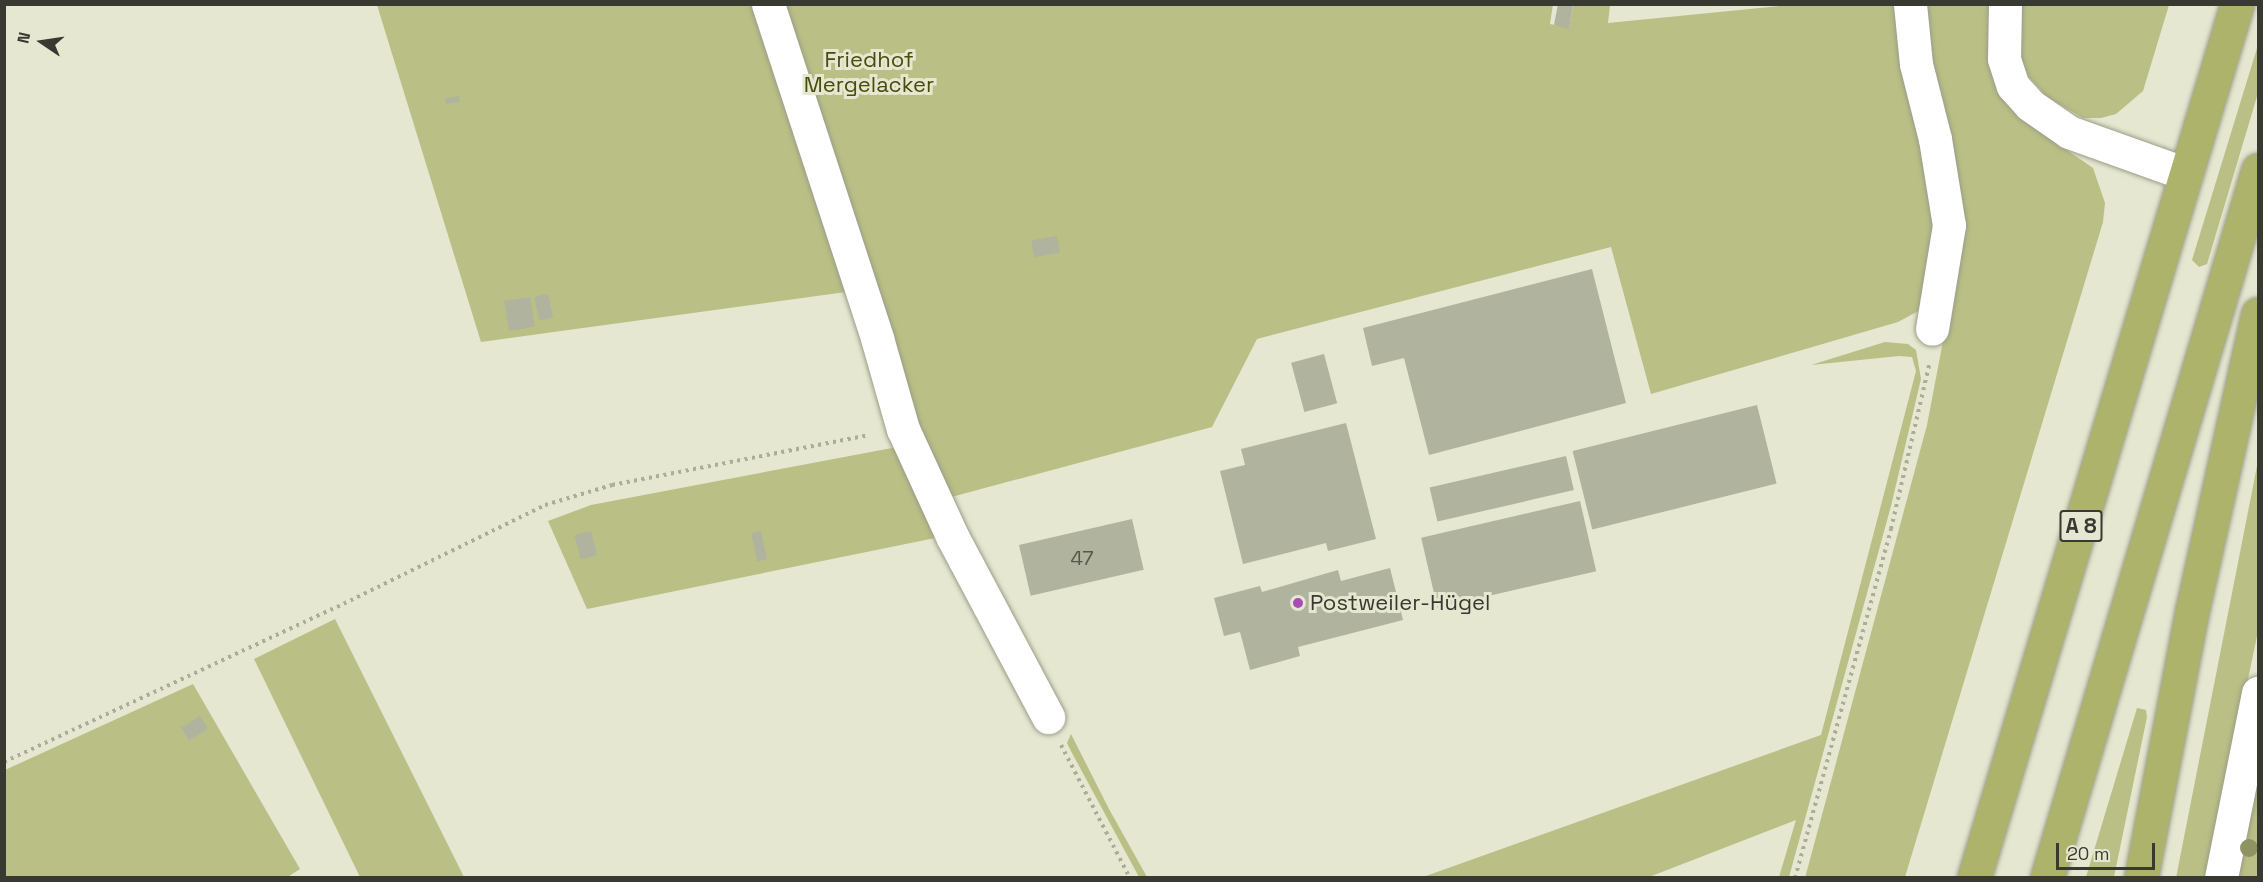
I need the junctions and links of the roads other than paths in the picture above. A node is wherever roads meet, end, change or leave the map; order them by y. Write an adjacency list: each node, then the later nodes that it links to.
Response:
1 (768, 4): 10 (lane)
2 (1910, 4): 8 (lane)
3 (2006, 4): 6 (lane)
4 (2237, 4): 6 (highway, A 8)
5 (2259, 170): 12 (highway)
6 (2186, 174): 11 (highway, A 8)
7 (2259, 314): 13 (highway)
8 (1932, 329)
9 (2259, 693): 14 (lane)
10 (1048, 717)
11 (1974, 878)
12 (2047, 878)
13 (2140, 878)
14 (2221, 878)

